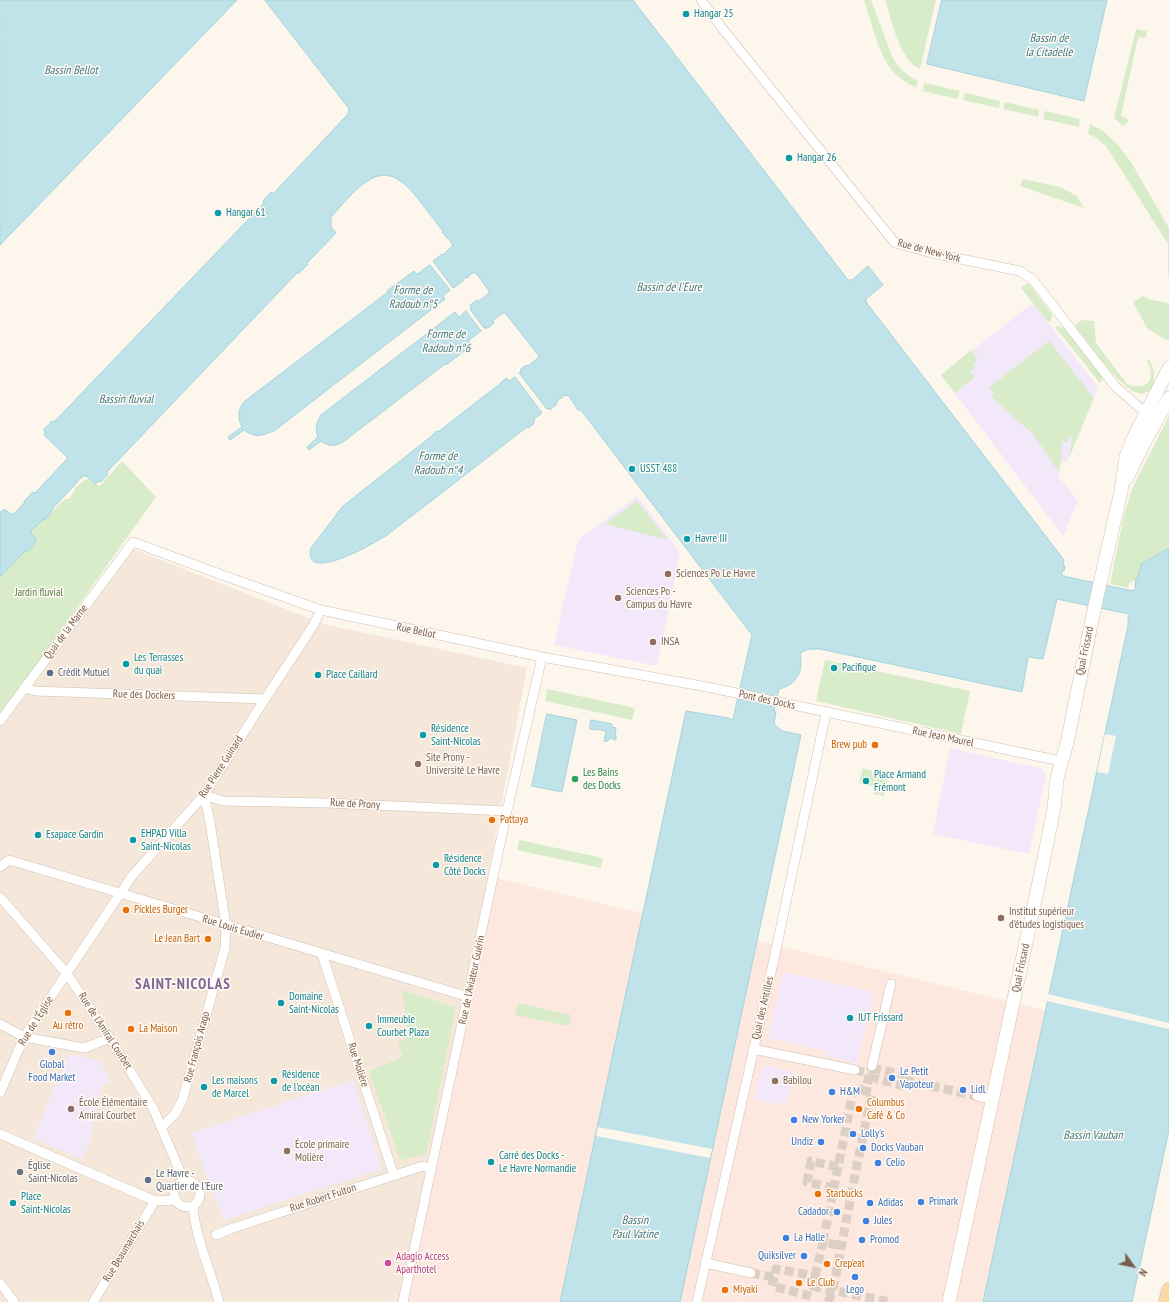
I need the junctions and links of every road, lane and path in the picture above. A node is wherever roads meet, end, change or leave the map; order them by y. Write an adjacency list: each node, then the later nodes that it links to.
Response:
1 (701, 0): 4 (street, Rue de New-York)
2 (1169, 368): 4 (street)
3 (1169, 398): 4 (street)
4 (1152, 415): 13 (street, Quai Frissard)
5 (133, 542): 6 (street, Rue Bellot); 8 (street, Quai de la Marne)
6 (321, 610): 7 (street, Rue Bellot); 10 (street, Rue Pierre Guinard)
7 (542, 657): 9 (street, Rue Bellot); 15 (street, Rue de l'Aviateur Guérin)
8 (24, 688): 10 (street, Rue des Dockers); 12 (street, Quai de la Marne)
9 (707, 688): 11 (street, Pont des Docks)
10 (265, 699): 14 (street, Rue Pierre Guinard)
11 (826, 713): 13 (street, Rue Jean Maurel); 27 (street, Quai des Antilles)
12 (0, 721)
13 (1061, 762): 32 (street, Quai Frissard)
14 (204, 795): 15 (street, Rue de Prony); 17 (street, Rue Pierre Guinard); 19 (street, Rue François Arago)
15 (508, 811): 23 (street, Rue de l'Aviateur Guérin)
16 (0, 867): 17 (street, Rue Louis Eudier)
17 (121, 894): 19 (street, Rue Louis Eudier); 21 (street, Rue Pierre Guinard)
18 (0, 897): 21 (street, Rue de l'Amiral Courbet)
19 (226, 926): 20 (street, Rue Louis Eudier); 33 (street, Rue François Arago)
20 (322, 954): 23 (street, Rue Louis Eudier); 36 (street, Rue Molière)
21 (67, 974): 25 (street, Rue de l'Église); 26 (street, Rue de l'Amiral Courbet)
22 (891, 984): 28 (street)
23 (469, 997): 35 (street, Rue de l'Aviateur Guérin)
24 (0, 1024): 25 (street)
25 (24, 1037): 26 (street); 30 (street, Rue de l'Église)
26 (110, 1038): 33 (street, Rue de l'Amiral Courbet)
27 (753, 1049): 29 (street); 42 (street, Quai des Antilles)
28 (872, 1066)
29 (855, 1070)
30 (0, 1093)
31 (978, 1096): 32 (street)
32 (993, 1100): 51 (street, Quai Frissard)
33 (162, 1127): 37 (street, Rue de l'Amiral Courbet)
34 (0, 1134): 38 (street)
35 (431, 1169): 36 (street, Rue Robert Fulton); 49 (street, Rue de l'Aviateur Guérin)
36 (394, 1176): 41 (street, Rue Robert Fulton)
37 (184, 1181): 39 (street); 40 (street)
38 (155, 1200): 39 (street); 47 (street, Rue Beaumarchais)
39 (175, 1200): 40 (street)
40 (193, 1206): 48 (street)
41 (216, 1235)
42 (705, 1263): 43 (street); 50 (street, Quai des Antilles)
43 (751, 1273)
44 (0, 1283): 46 (street)
45 (1169, 1290): 52 (main road)
46 (14, 1302)
47 (93, 1302)
48 (219, 1302)
49 (403, 1302)
50 (697, 1302)
51 (949, 1302)
52 (1166, 1302)

